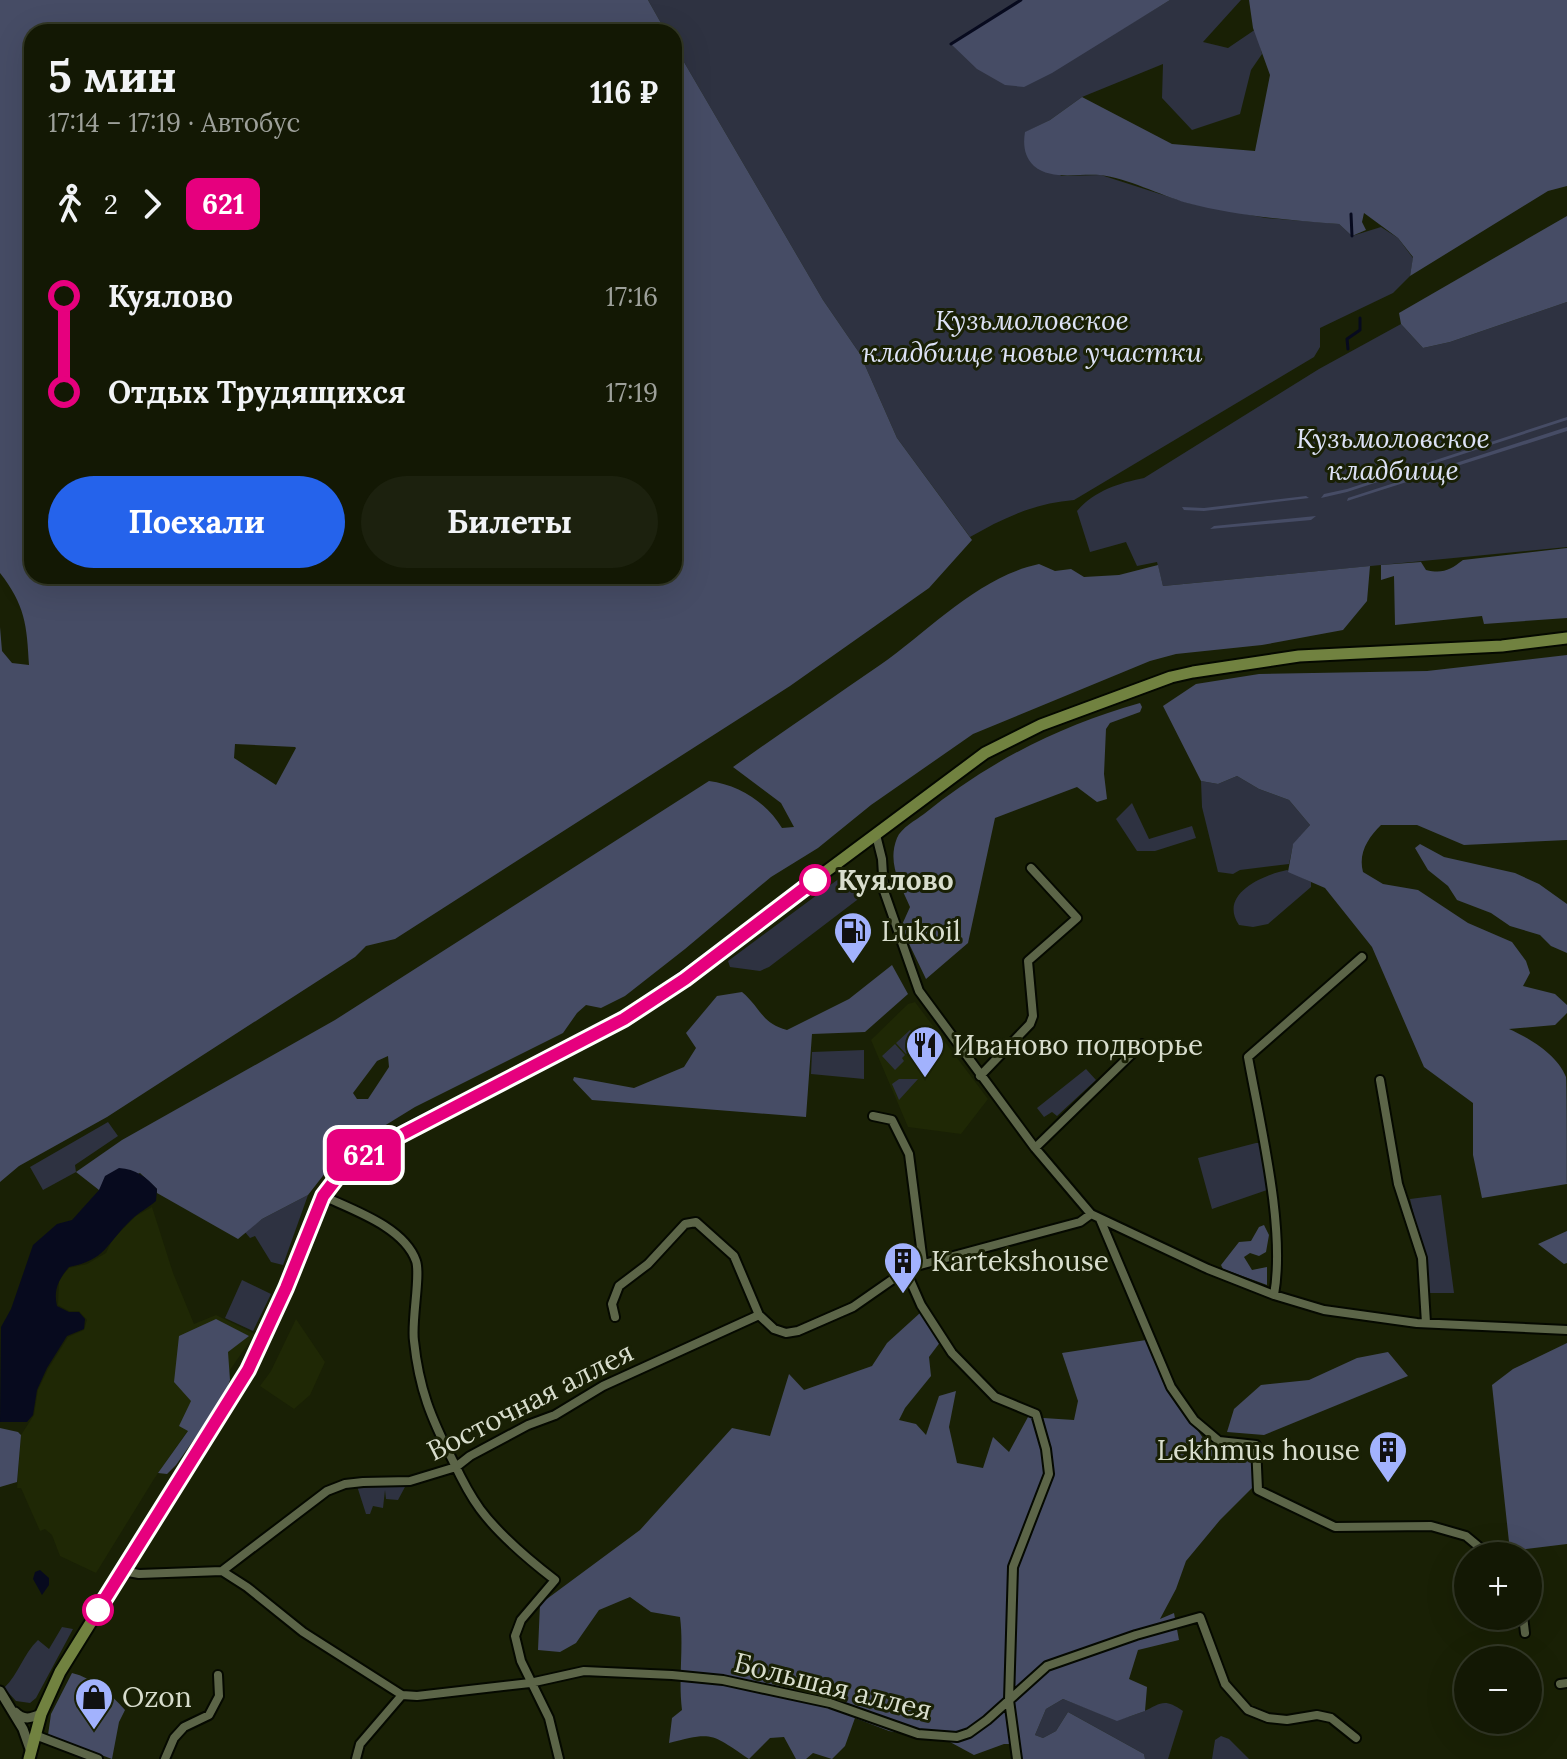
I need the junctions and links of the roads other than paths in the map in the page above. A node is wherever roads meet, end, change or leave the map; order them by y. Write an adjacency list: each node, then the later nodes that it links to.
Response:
1 (1567, 638): 2 (main road)
2 (876, 835): 6 (street); 10 (main road)
3 (1031, 868): 6 (street)
4 (1362, 957): 14 (street)
5 (1142, 1044): 9 (street)
6 (980, 1076): 9 (street)
7 (1380, 1080): 17 (street)
8 (873, 1116): 12 (street)
9 (1035, 1148): 11 (street)
10 (323, 1196): 19 (street); 21 (main road)
11 (1095, 1216): 12 (street); 14 (street); 20 (street)
12 (923, 1263): 13 (street)
13 (906, 1271): 15 (street); 29 (street)
14 (1274, 1295): 17 (street)
15 (759, 1315): 16 (street); 19 (street, Восточная аллея)
16 (615, 1317)
17 (1426, 1323): 18 (street)
18 (1567, 1330)
19 (456, 1467): 22 (street, Восточная аллея); 26 (street)
20 (1473, 1542)
21 (123, 1571): 22 (street); 31 (main road)
22 (222, 1571): 28 (street)
23 (1525, 1630): 24 (street)
24 (1525, 1633)
25 (218, 1675): 36 (street)
26 (530, 1683): 28 (street, Большая аллея); 29 (street, Большая аллея); 38 (street)
27 (0, 1691): 30 (street)
28 (402, 1695): 37 (street)
29 (1009, 1700): 33 (street, Большая аллея); 39 (street)
30 (11, 1708): 31 (street); 34 (street)
31 (41, 1714): 32 (main road)
32 (35, 1735): 34 (main road); 35 (street)
33 (1356, 1738)
34 (29, 1754)
35 (98, 1759)
36 (165, 1759)
37 (356, 1759)
38 (559, 1759)
39 (1017, 1759)

